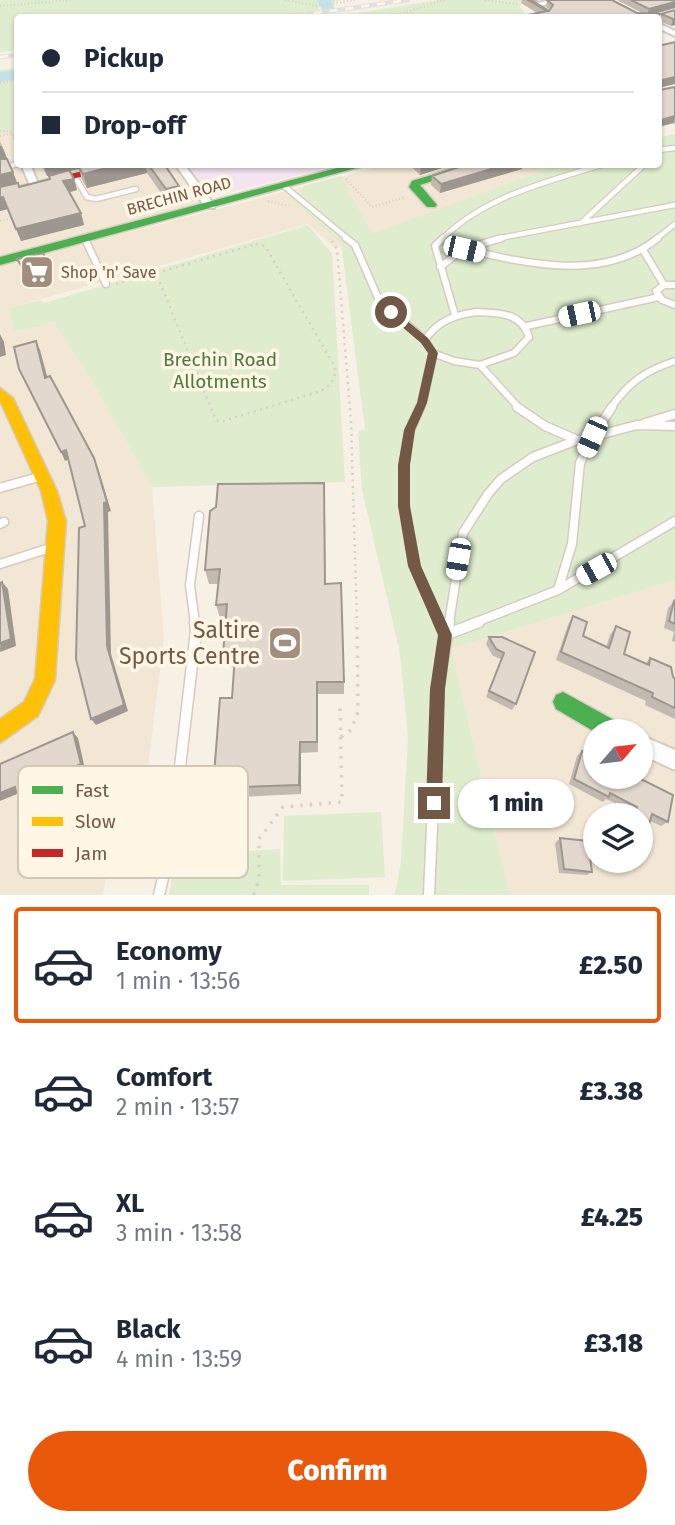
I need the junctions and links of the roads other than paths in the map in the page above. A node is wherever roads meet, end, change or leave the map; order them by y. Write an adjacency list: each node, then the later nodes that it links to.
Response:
1 (561, 0): 2 (street)
2 (547, 13)
3 (27, 168): 11 (street)
4 (111, 168): 10 (street)
5 (182, 168): 17 (street)
6 (351, 168): 12 (street, BRECHIN ROAD)
7 (467, 168): 15 (street)
8 (592, 168): 24 (lane)
9 (641, 168): 18 (lane)
10 (75, 177): 11 (street); 13 (lane)
11 (34, 186): 14 (street)
12 (284, 186): 17 (street, BRECHIN ROAD); 32 (lane)
13 (136, 188)
14 (0, 194)
15 (431, 205)
16 (675, 205): 18 (lane)
17 (210, 206): 20 (street, BRECHIN ROAD)
18 (581, 223): 21 (lane)
19 (675, 224): 22 (lane)
20 (85, 239): 23 (street, BRECHIN ROAD); 25 (lane)
21 (464, 249): 22 (lane); 24 (lane)
22 (643, 250): 26 (lane)
23 (0, 261)
24 (440, 267): 30 (lane)
25 (106, 284)
26 (664, 285): 27 (lane); 28 (lane)
27 (675, 285)
28 (659, 297): 29 (lane); 31 (lane)
29 (675, 305)
30 (455, 315): 31 (lane); 32 (lane)
31 (527, 326): 35 (lane)
32 (425, 340): 33 (lane)
33 (433, 353): 35 (lane); 49 (lane)
34 (675, 361): 40 (lane)
35 (481, 365): 41 (lane)
36 (0, 393): 42 (street)
37 (675, 414): 38 (lane)
38 (643, 424): 39 (lane); 40 (lane)
39 (675, 426)
40 (592, 437): 41 (lane); 48 (lane)
41 (576, 439): 49 (lane)
42 (43, 476): 43 (lane); 46 (street)
43 (0, 488)
44 (199, 516): 55 (lane)
45 (675, 522): 48 (lane)
46 (56, 546): 47 (lane); 52 (street)
47 (0, 564)
48 (558, 590): 49 (lane)
49 (445, 635): 56 (lane)
50 (563, 702): 51 (street)
51 (594, 719)
52 (0, 732)
53 (653, 750): 54 (street)
54 (675, 760)
55 (180, 766)
56 (429, 895)

